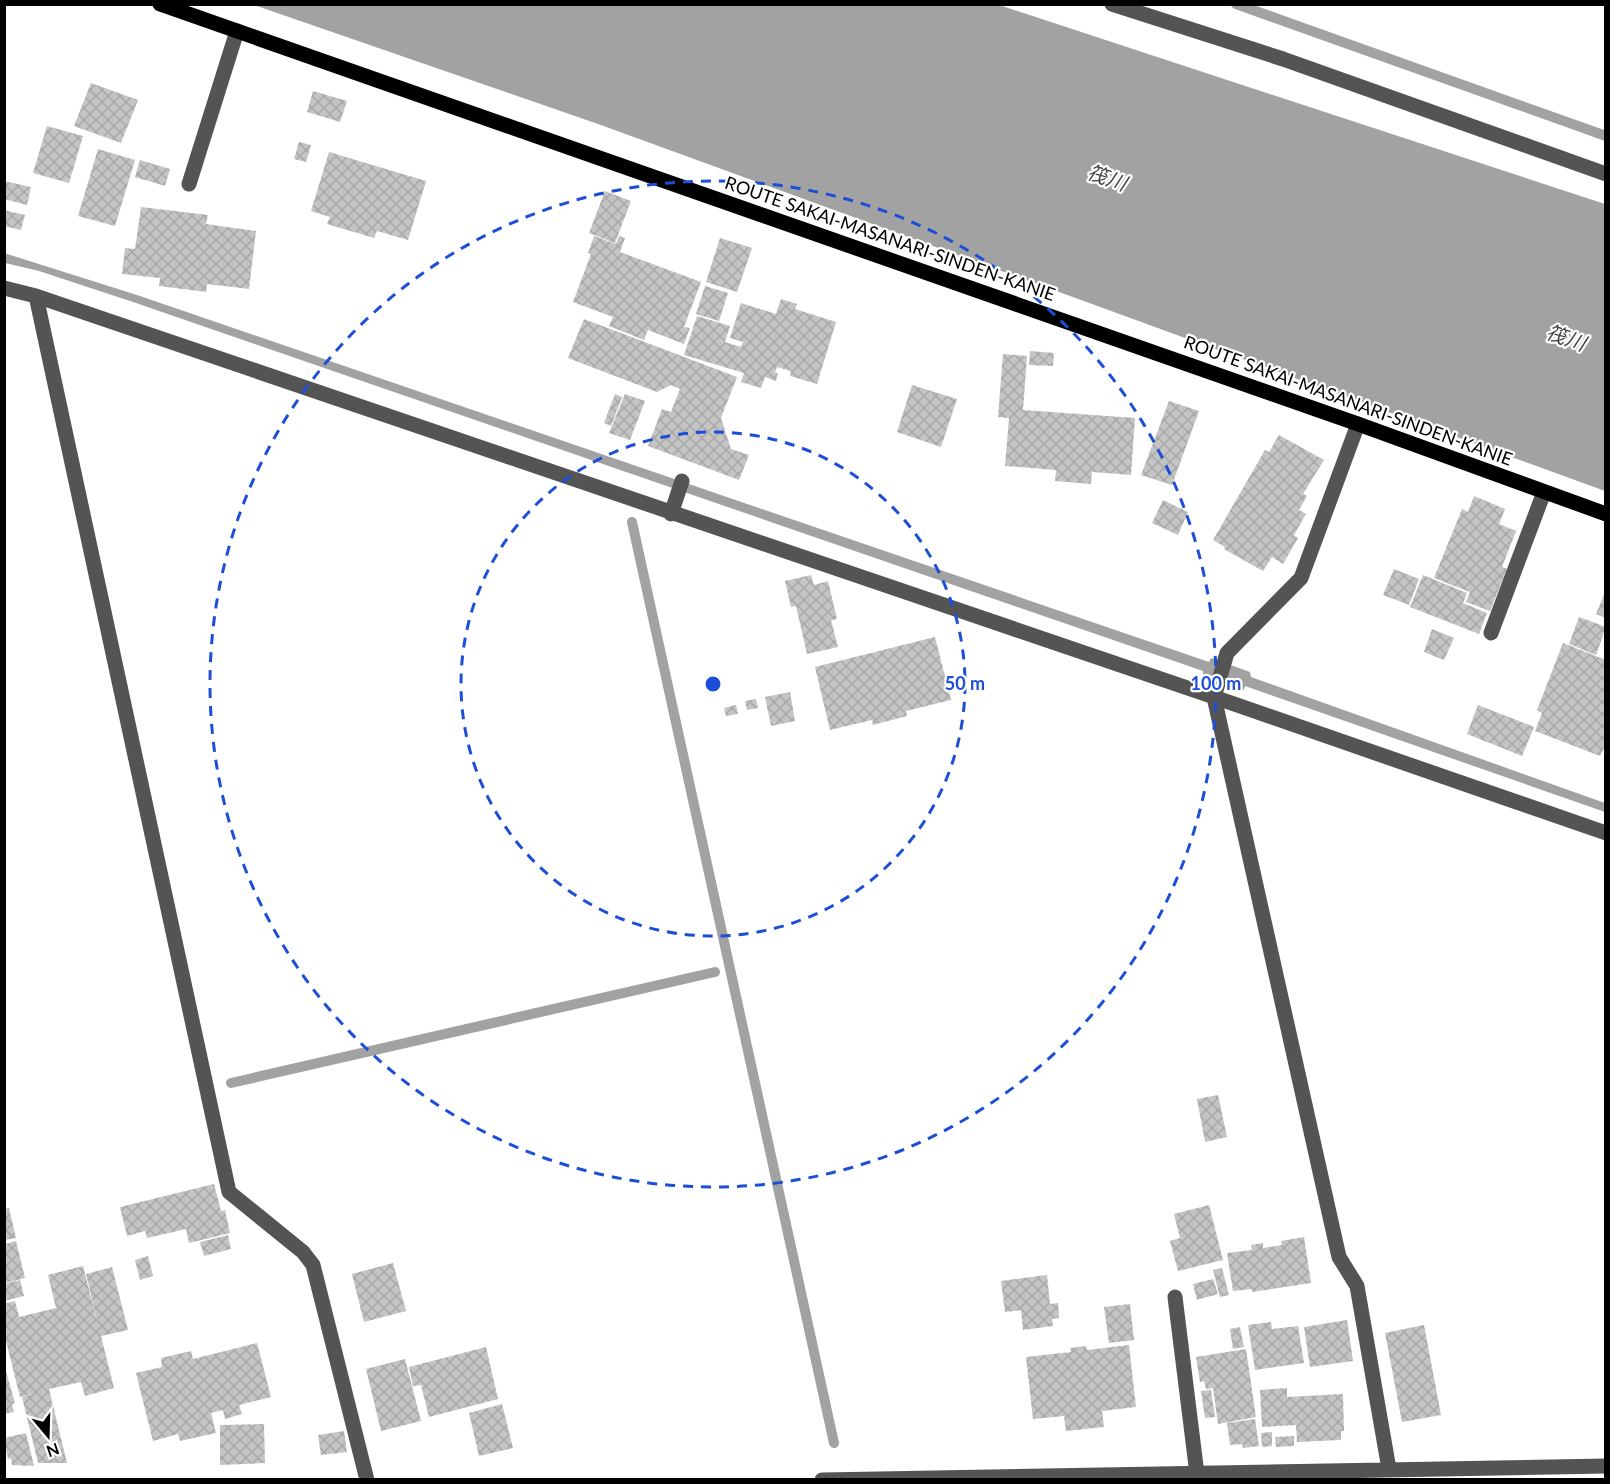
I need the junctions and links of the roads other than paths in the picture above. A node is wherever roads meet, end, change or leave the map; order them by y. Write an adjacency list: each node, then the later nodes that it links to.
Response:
1 (160, 4): 3 (main road, ROUTE SAKAI-MASANARI-SINDEN-KANIE)
2 (1112, 4): 4 (street)
3 (237, 31): 5 (street); 8 (main road, ROUTE SAKAI-MASANARI-SINDEN-KANIE)
4 (1605, 174)
5 (189, 184)
6 (4, 288): 7 (street)
7 (36, 296): 11 (street); 22 (street)
8 (1358, 424): 10 (main road, ROUTE SAKAI-MASANARI-SINDEN-KANIE); 14 (street)
9 (682, 481): 11 (street)
10 (1544, 492): 12 (main road, ROUTE SAKAI-MASANARI-SINDEN-KANIE); 13 (street)
11 (673, 508): 14 (street)
12 (1605, 514)
13 (1491, 633)
14 (1214, 697): 15 (street); 18 (street)
15 (1605, 833)
16 (1175, 1297): 19 (street)
17 (1605, 1466): 18 (street)
18 (1389, 1469): 20 (street)
19 (1197, 1474): 20 (street); 21 (street)
20 (1313, 1475)
21 (1055, 1478): 23 (street)
22 (367, 1479)
23 (822, 1479)

